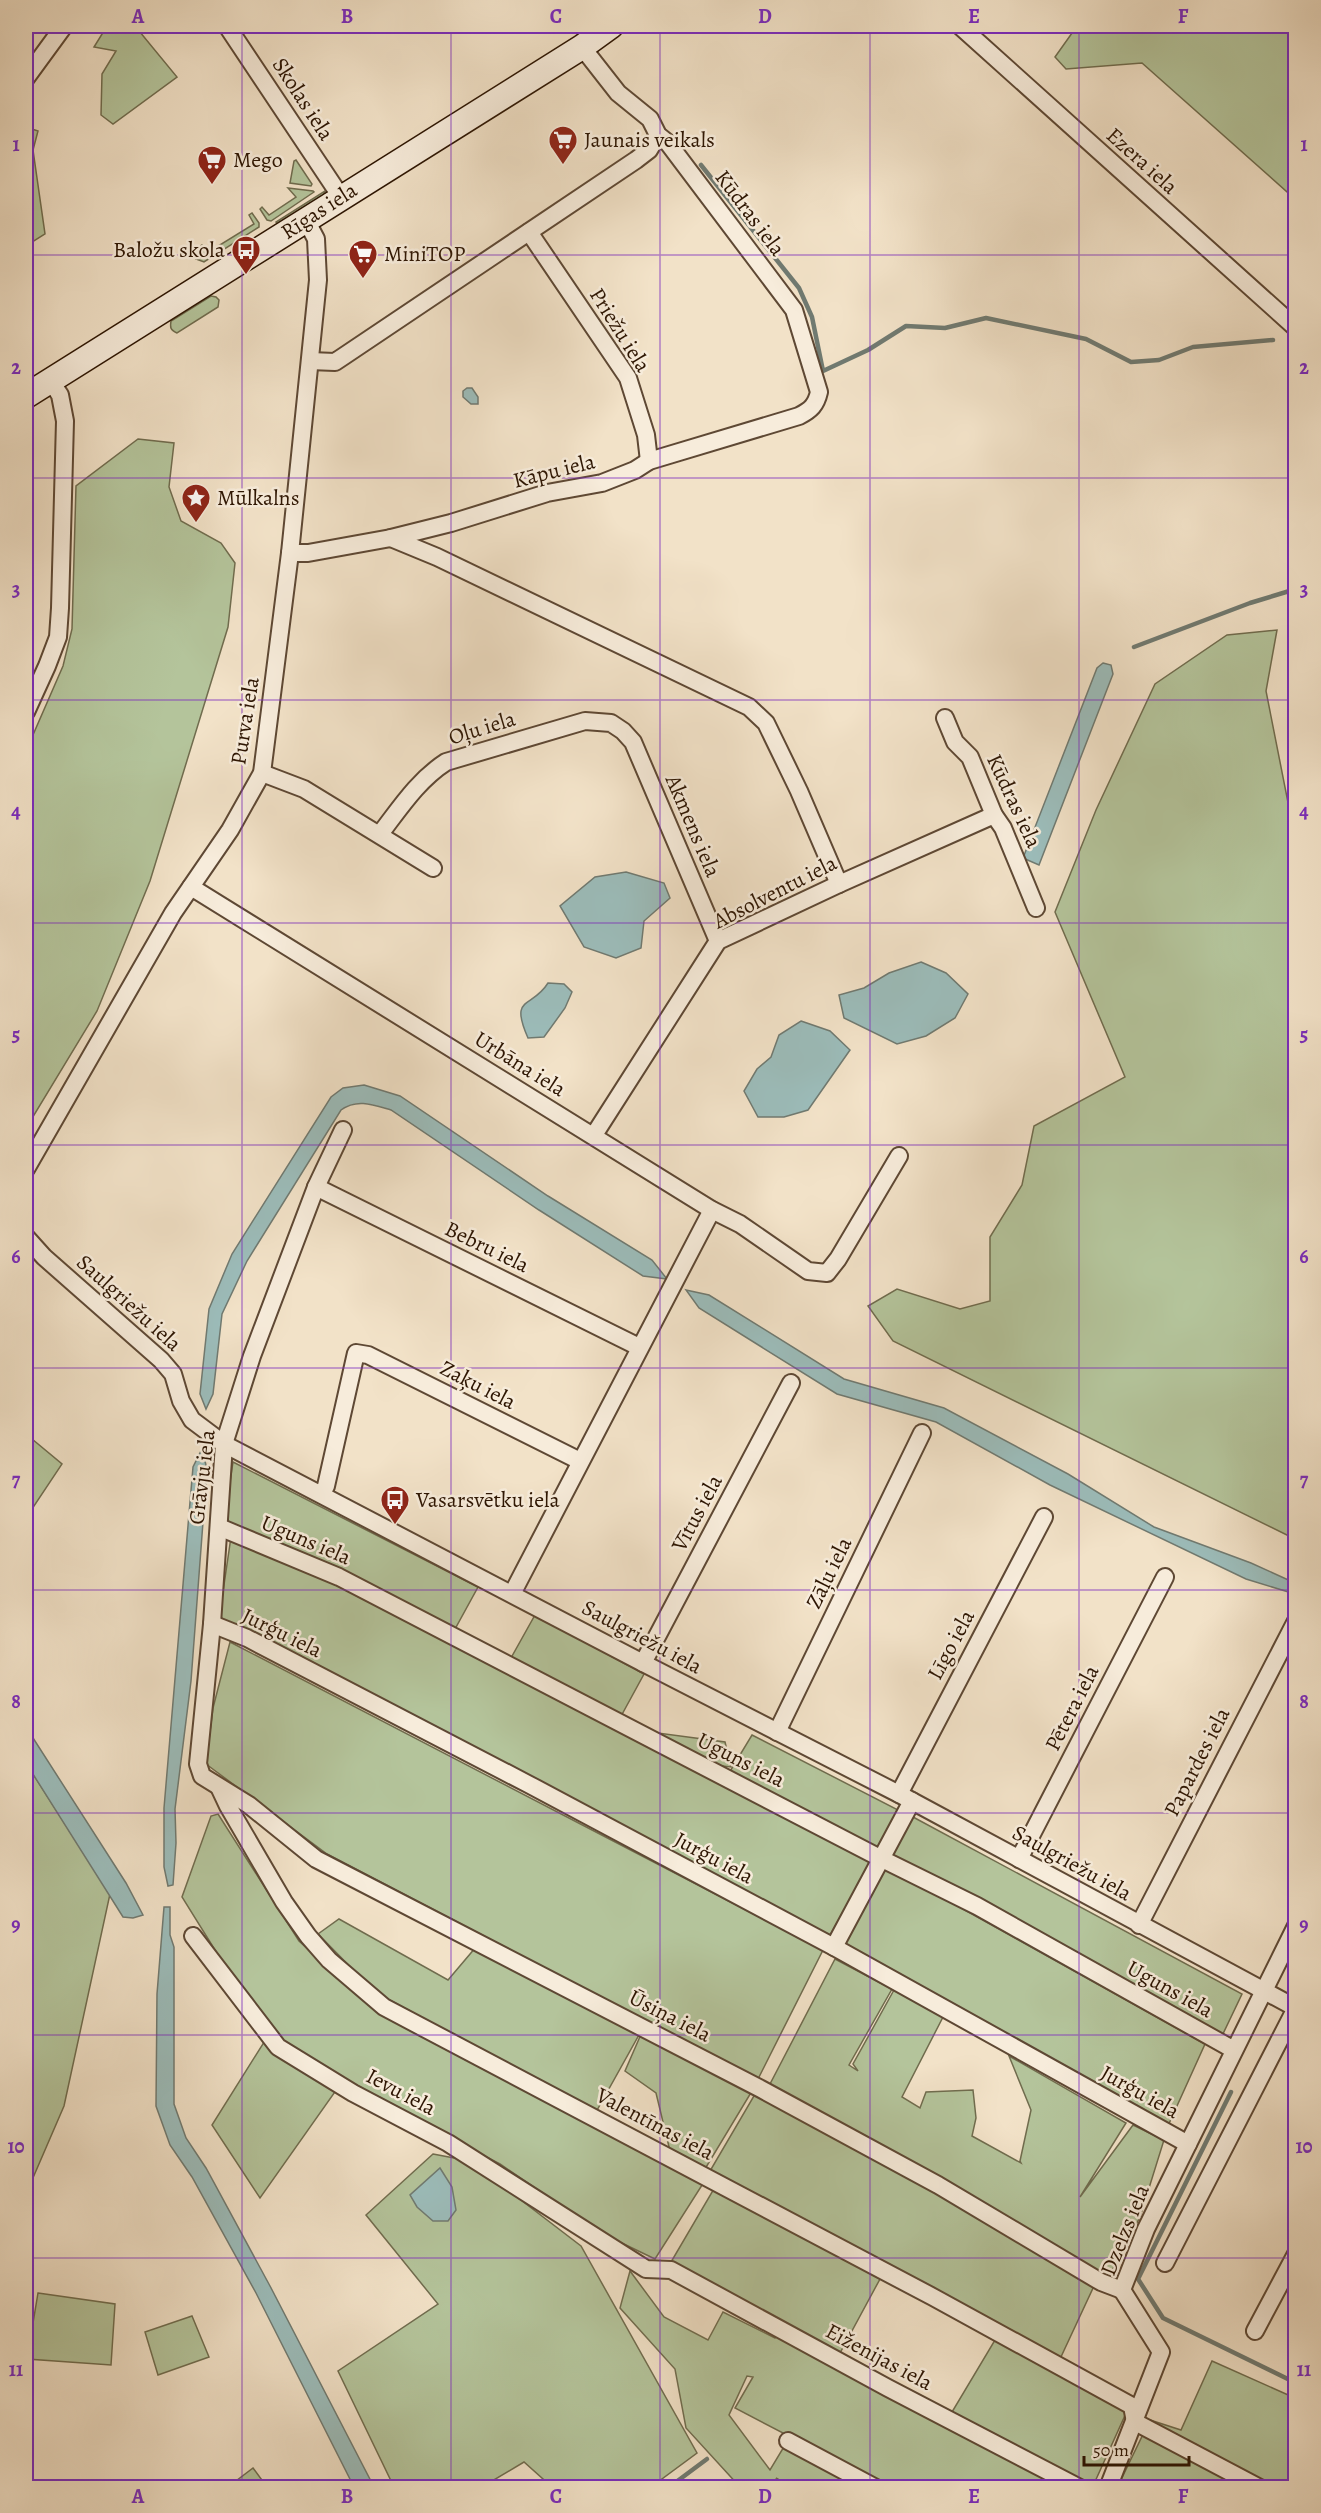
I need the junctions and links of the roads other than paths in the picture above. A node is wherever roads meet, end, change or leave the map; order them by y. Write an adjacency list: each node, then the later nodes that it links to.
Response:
1 (64, 26): 6 (street)
2 (227, 26): 8 (street, Skolas iela)
3 (611, 26): 5 (main road, Rīgas iela)
4 (960, 26): 11 (street, Ezera iela)
5 (582, 47): 7 (street, Kūdras iela); 8 (main road, Rīgas iela)
6 (26, 78)
7 (658, 135): 10 (street); 15 (street, Kūdras iela)
8 (341, 197): 9 (main road, Rīgas iela)
9 (306, 220): 12 (street, Purva iela); 13 (main road, Rīgas iela)
10 (530, 232): 12 (street); 16 (street, Priežu iela)
11 (1296, 328)
12 (310, 361): 18 (street, Purva iela)
13 (50, 380): 14 (main road, Rīgas iela); 19 (street)
14 (26, 396)
15 (817, 402): 16 (street, Kāpu iela)
16 (649, 461): 17 (street, Kāpu iela)
17 (392, 538): 18 (street, Kāpu iela); 26 (street)
18 (290, 553): 22 (street, Purva iela)
19 (26, 712)
20 (945, 718): 23 (street, Kūdras iela)
21 (624, 731): 24 (street, Oļu iela); 29 (street, Akmens iela)
22 (262, 773): 24 (street); 27 (street, Purva iela)
23 (994, 815): 26 (street, Absolventu iela); 28 (street, Kūdras iela)
24 (380, 834): 25 (street)
25 (433, 868)
26 (839, 884): 29 (street, Absolventu iela)
27 (191, 888): 31 (street, Urbāna iela); 33 (street, Purva iela)
28 (1036, 908)
29 (718, 941): 31 (street, Absolventu iela)
30 (343, 1130): 34 (street, Grāvju iela)
31 (594, 1136): 35 (street, Urbāna iela)
32 (899, 1156): 35 (street, Urbāna iela)
33 (26, 1169)
34 (316, 1187): 37 (street, Bebru iela); 40 (street, Grāvju iela)
35 (712, 1210): 37 (street)
36 (26, 1237): 40 (street, Saulgriežu iela)
37 (639, 1347): 41 (street)
38 (791, 1383): 49 (street, Vītus iela)
39 (922, 1433): 50 (street, Zāļu iela)
40 (224, 1444): 42 (street, Saulgriežu iela); 44 (street, Grāvju iela)
41 (580, 1461): 42 (street, Zaķu iela); 46 (street)
42 (322, 1494): 46 (street, Saulgriežu iela)
43 (1044, 1516): 53 (street, Līgo iela)
44 (219, 1527): 48 (street, Grāvju iela); 54 (street, Uguns iela)
45 (1164, 1577): 55 (street, Pētera iela)
46 (512, 1594): 49 (street, Saulgriežu iela)
47 (1296, 1621): 56 (street, Papardes iela)
48 (212, 1624): 51 (street, Grāvju iela); 59 (street, Jurģu iela)
49 (643, 1664): 50 (street, Saulgriežu iela)
50 (777, 1732): 53 (street, Saulgriežu iela)
51 (202, 1776): 52 (street, Ūsiņa iela)
52 (220, 1789): 67 (street, Ūsiņa iela); 69 (street, Valentīnas iela)
53 (905, 1798): 54 (street, Līgo iela); 55 (street, Saulgriežu iela)
54 (882, 1859): 59 (street, Līgo iela); 62 (street, Uguns iela)
55 (1019, 1859): 56 (street, Saulgriežu iela)
56 (1139, 1925): 60 (street, Saulgriežu iela)
57 (1296, 1926): 60 (street, Dzelzs iela)
58 (193, 1936): 66 (street, Ievu iela)
59 (834, 1947): 63 (street, Jurģu iela)
60 (1263, 1991): 61 (street, Saulgriežu iela); 62 (street, Dzelzs iela)
61 (1296, 2008): 65 (street)
62 (1234, 2050): 63 (street, Dzelzs iela)
63 (1188, 2144): 67 (street, Dzelzs iela)
64 (1296, 2254): 68 (street)
65 (1165, 2263)
66 (657, 2268): 72 (street, Eiženijas iela)
67 (1122, 2290): 69 (street, Dzelzs iela)
68 (1255, 2331)
69 (1135, 2422): 73 (street, Dzelzs iela); 74 (street)
70 (788, 2441): 71 (street)
71 (876, 2487)
72 (1080, 2487)
73 (1108, 2487)
74 (1260, 2487)

